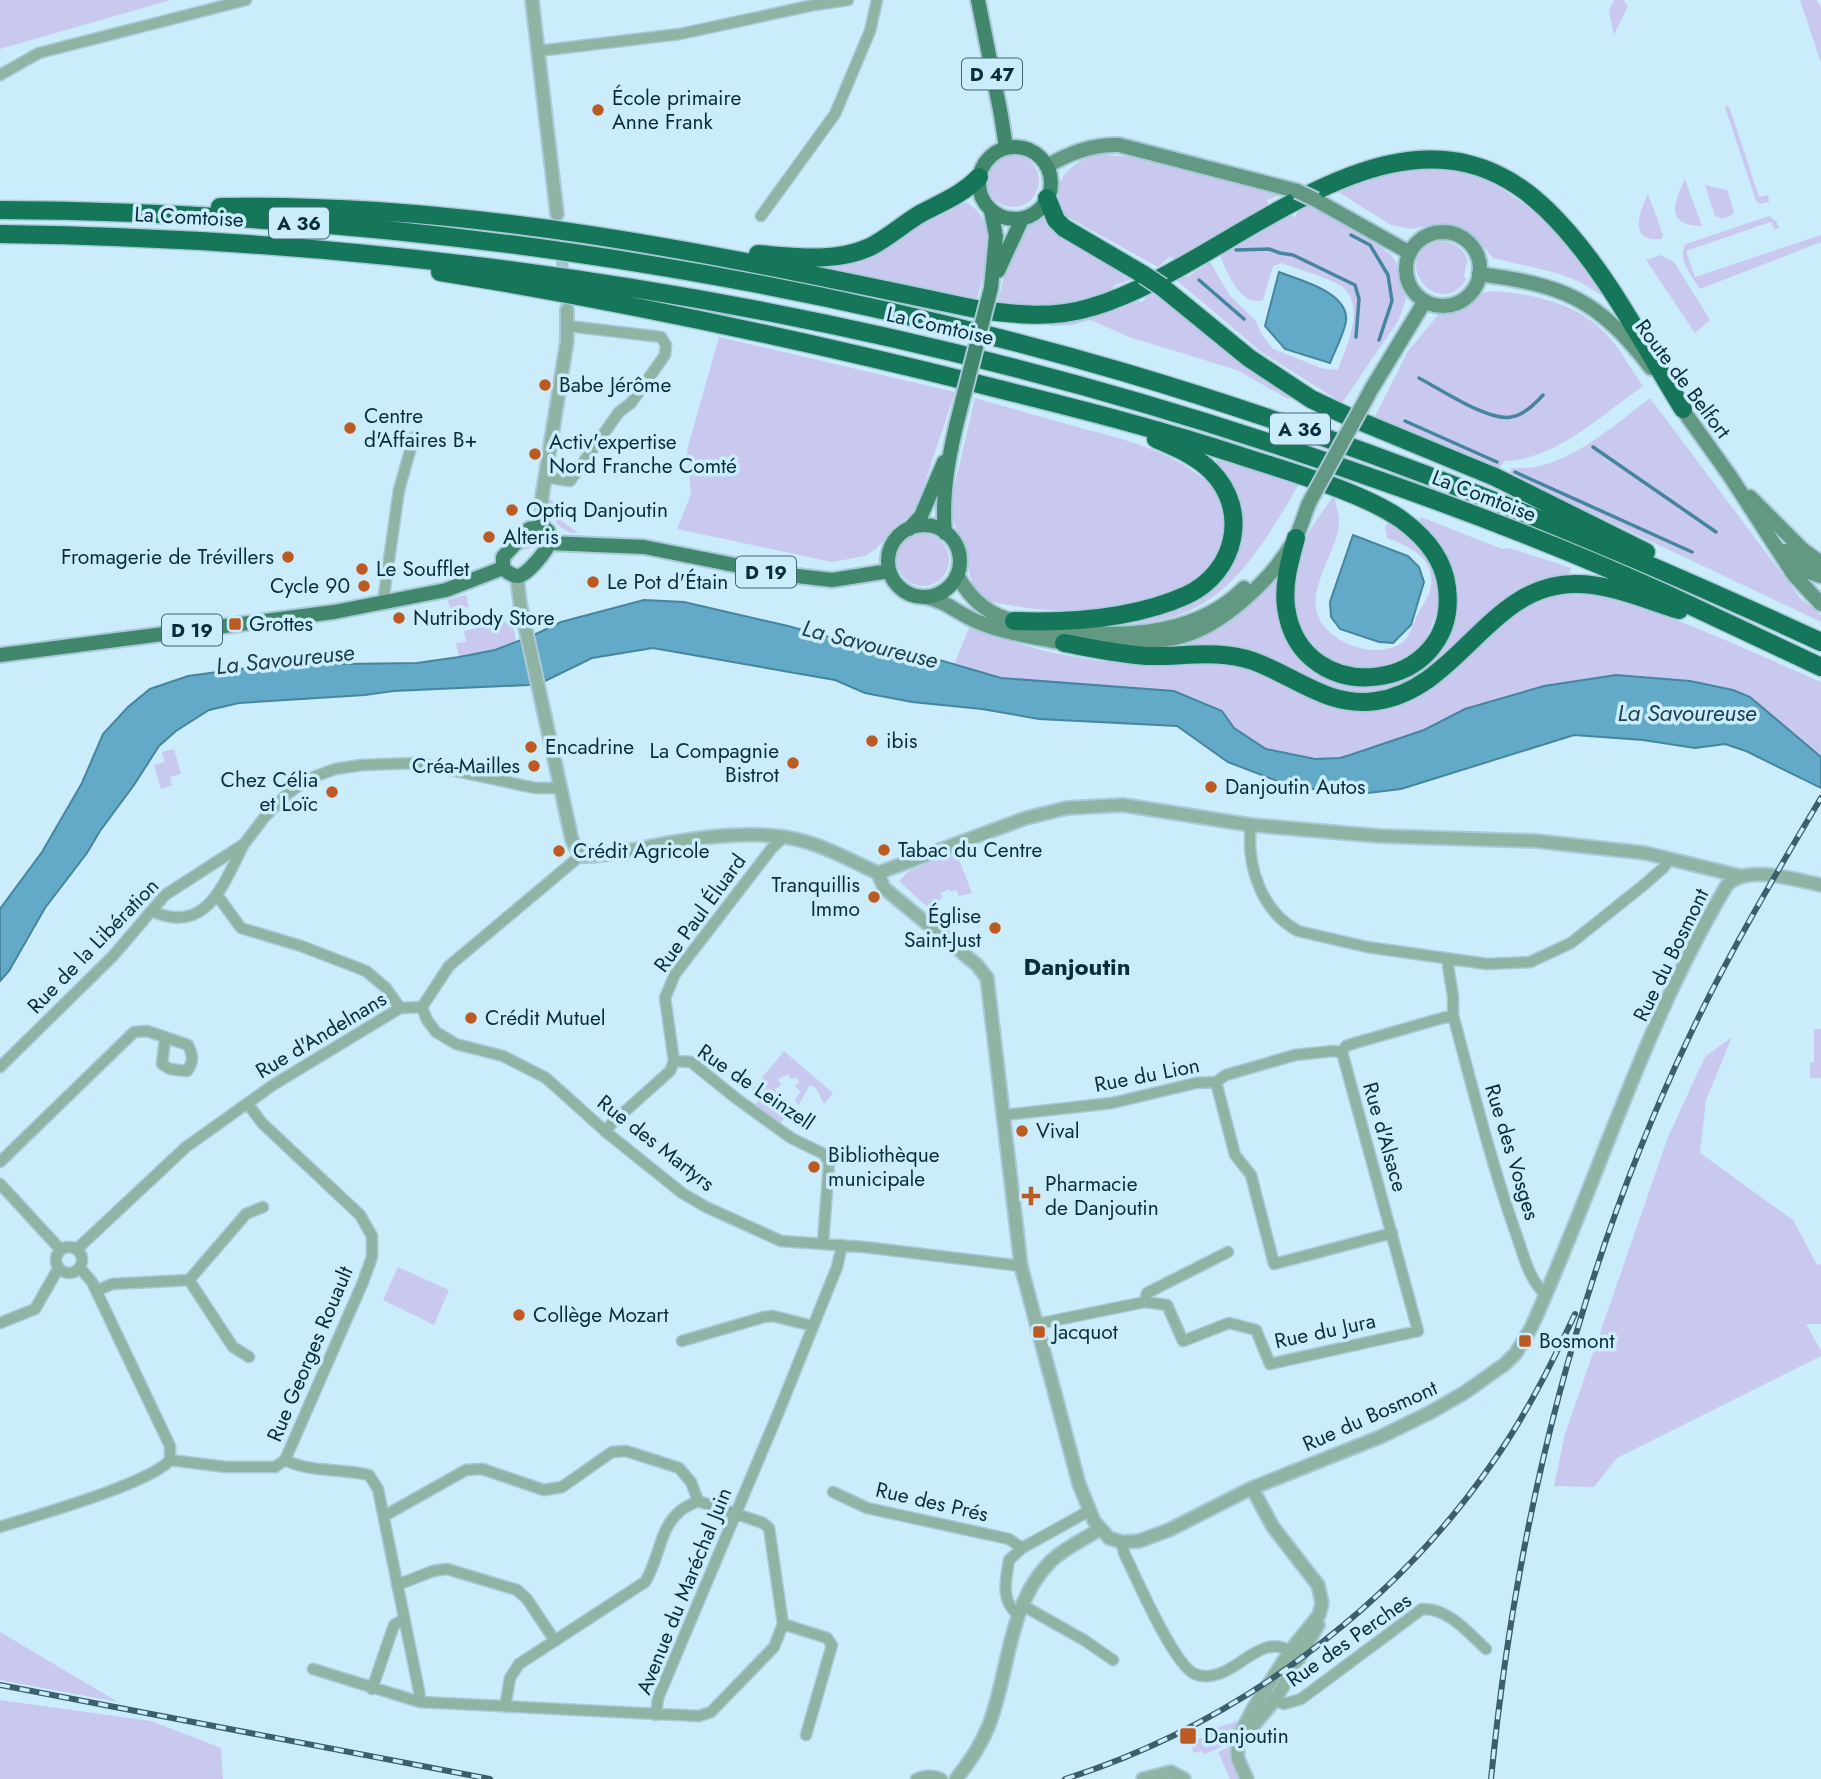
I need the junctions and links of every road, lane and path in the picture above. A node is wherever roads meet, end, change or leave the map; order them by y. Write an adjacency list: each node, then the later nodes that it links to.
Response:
1 (246, 0): 8 (street)
2 (532, 0): 7 (street)
3 (848, 0): 6 (street)
4 (877, 0): 17 (street)
5 (978, 0): 9 (main road, D 47)
6 (814, 3): 7 (street)
7 (538, 51): 16 (street)
8 (0, 75)
9 (1006, 148): 10 (main road); 11 (main road)
10 (1046, 166): 12 (main road); 22 (main road, bridge)
11 (979, 177): 15 (main road); 21 (highway)
12 (1047, 198): 18 (main road); 51 (highway, bridge)
13 (0, 210): 14 (highway, La Comtoise / A 36)
14 (63, 211): 21 (highway); 51 (highway, La Comtoise / A 36)
15 (991, 211): 18 (main road); 24 (main road)
16 (556, 214)
17 (761, 216)
18 (1022, 219): 24 (main road)
19 (0, 234): 20 (highway, La Comtoise / A 36)
20 (264, 244): 28 (highway); 52 (highway, La Comtoise / A 36)
21 (679, 248): 29 (highway)
22 (1410, 253): 23 (main road); 25 (main road)
23 (1479, 274): 25 (main road); 29 (main road, Route de Belfort)
24 (991, 288): 31 (main road, bridge)
25 (1425, 301): 34 (main road, bridge)
26 (567, 310): 27 (street)
27 (568, 326): 33 (street); 33 (street)
28 (1074, 408): 39 (highway); 50 (highway)
29 (1683, 409): 32 (main road, Route de Belfort)
30 (414, 437): 48 (street)
31 (951, 445): 36 (main road); 38 (main road)
32 (1730, 476): 37 (main road, Route de Belfort); 41 (main road, Route de Belfort)
33 (545, 477): 35 (street)
34 (1308, 503): 39 (main road); 50 (main road)
35 (542, 526): 40 (main road); 42 (main road)
36 (909, 529): 38 (main road); 43 (main road)
37 (1763, 530): 46 (main road); 49 (main road, Route de Belfort)
38 (945, 533): 44 (main road)
39 (1296, 538): 54 (main road)
40 (549, 543): 43 (main road, D 19); 45 (main road)
41 (1821, 563)
42 (503, 568): 45 (main road); 48 (main road, D 19)
43 (889, 571): 47 (main road)
44 (957, 575): 47 (main road); 50 (main road)
45 (517, 576): 57 (street)
46 (1821, 576)
47 (926, 597): 54 (main road)
48 (383, 602): 55 (main road, D 19)
49 (1821, 604)
50 (1014, 621)
51 (1782, 624): 53 (highway, La Comtoise / A 36)
52 (1743, 632): 54 (highway); 56 (highway, La Comtoise / A 36)
53 (1821, 642)
54 (1063, 643)
55 (0, 655)
56 (1821, 667)
57 (561, 788): 60 (street, Rue de la Libération); 61 (street)
58 (1251, 825): 62 (street); 63 (street); 68 (street)
59 (784, 837): 61 (street); 63 (street); 74 (street, Rue Paul Éluard)
60 (244, 844): 66 (street); 67 (street, Rue de la Libération)
61 (580, 856): 69 (street, Rue d'Andelnans)
62 (1669, 860): 64 (street); 68 (street)
63 (877, 873): 78 (street)
64 (1741, 876): 65 (street); 94 (street, Rue du Bosmont)
65 (1821, 885)
66 (217, 894): 67 (street); 70 (street)
67 (152, 911): 75 (street, Rue de la Libération)
68 (1447, 959): 71 (street, Rue des Vosges)
69 (422, 1007): 70 (street, Rue d'Andelnans); 79 (street, Rue des Martyrs)
70 (400, 1008): 77 (street, Rue d'Andelnans)
71 (1453, 1015): 73 (street, Rue du Lion); 94 (street, Rue des Vosges)
72 (165, 1039): 80 (street)
73 (1342, 1052): 76 (street, Rue du Lion); 83 (street, Rue d'Alsace)
74 (674, 1061): 79 (street, Rue de Leinzell); 84 (street, Rue de Leinzell)
75 (0, 1067)
76 (1216, 1083): 78 (street, Rue du Lion); 83 (street)
77 (248, 1104): 87 (street, Rue d'Andelnans); 102 (street, Rue Georges Rouault)
78 (1004, 1115): 89 (street)
79 (606, 1132): 84 (street, Rue des Martyrs)
80 (0, 1161)
81 (0, 1184): 86 (street)
82 (263, 1207): 92 (street)
83 (1392, 1233): 95 (street, Rue du Jura)
84 (823, 1243): 85 (street, Rue des Martyrs)
85 (842, 1245): 89 (street, Rue des Martyrs); 98 (street, Avenue du Maréchal Juin)
86 (60, 1249): 87 (street); 91 (street)
87 (77, 1249): 90 (street)
88 (1228, 1252): 95 (street)
89 (1021, 1266): 97 (street)
90 (80, 1268): 91 (street); 93 (street)
91 (58, 1269): 96 (street)
92 (189, 1280): 93 (street); 100 (street)
93 (96, 1291): 101 (street)
94 (1546, 1295): 103 (street, Rue du Bosmont)
95 (1145, 1302): 97 (street)
96 (0, 1323)
97 (1037, 1324): 106 (street)
98 (813, 1326): 99 (street); 107 (street, Avenue du Maréchal Juin)
99 (682, 1341)
100 (249, 1357)
101 (170, 1460): 102 (street); 109 (street)
102 (285, 1460): 108 (street)
103 (1252, 1488): 111 (street, Rue du Bosmont); 115 (street)
104 (833, 1492): 112 (street, Rue des Prés)
105 (698, 1501): 107 (street); 108 (street); 118 (street)
106 (1089, 1511): 110 (street); 112 (street)
107 (736, 1514): 117 (street); 127 (street, Avenue du Maréchal Juin)
108 (384, 1517): 113 (street)
109 (0, 1527)
110 (1100, 1529): 111 (street); 114 (street)
111 (1122, 1542): 120 (street)
112 (1022, 1548): 114 (street)
113 (397, 1585): 116 (street); 118 (street)
114 (1020, 1610): 121 (street); 132 (street)
115 (1319, 1615): 120 (street); 124 (street)
116 (404, 1619): 123 (street); 125 (street)
117 (783, 1624): 127 (street); 128 (street)
118 (555, 1641): 126 (street)
119 (1486, 1649): 124 (street, Rue des Perches)
120 (1290, 1651): 124 (street)
121 (1113, 1660)
122 (313, 1669): 123 (street, Avenue du Maréchal Juin)
123 (372, 1689): 125 (street, Avenue du Maréchal Juin)
124 (1270, 1697): 129 (street)
125 (420, 1702): 126 (street, Avenue du Maréchal Juin)
126 (505, 1707): 127 (street, Avenue du Maréchal Juin)
127 (656, 1715)
128 (806, 1735)
129 (1244, 1773)
130 (916, 1779): 131 (street)
131 (942, 1779)
132 (956, 1779)
133 (1143, 1779): 134 (street)
134 (1184, 1779)

